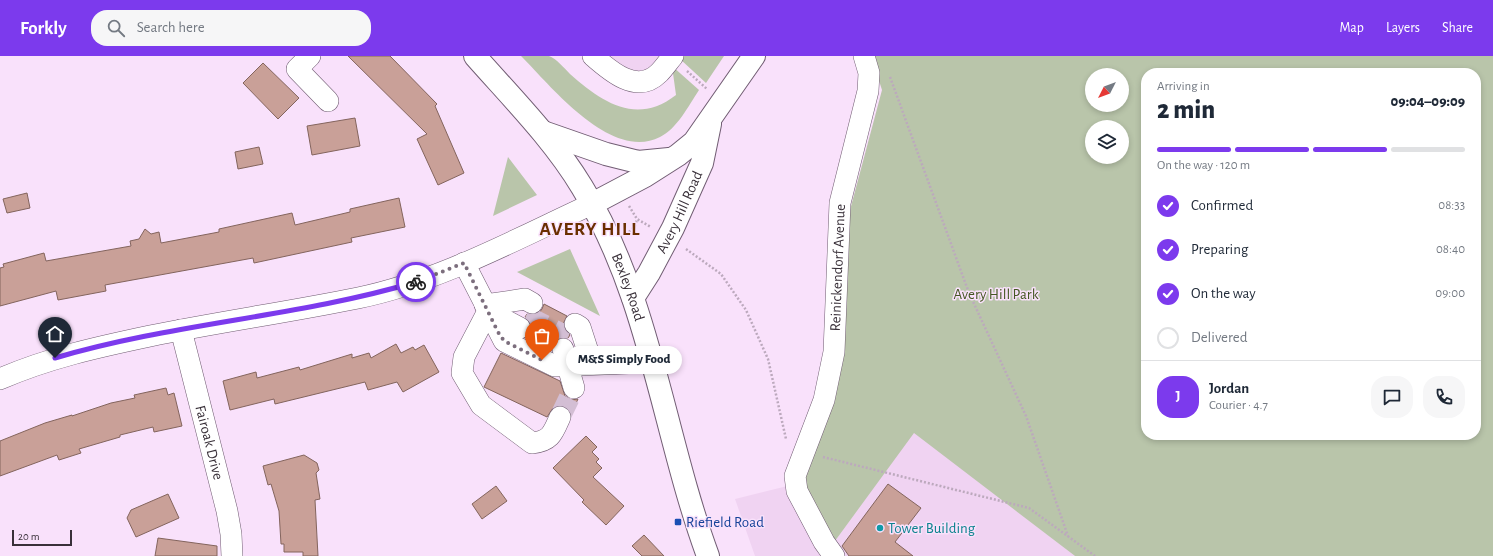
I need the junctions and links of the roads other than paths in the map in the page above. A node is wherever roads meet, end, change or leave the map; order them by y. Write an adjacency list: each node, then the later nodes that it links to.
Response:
1 (475, 56): 9 (main road, Bexley Road)
2 (593, 56): 5 (street)
3 (754, 56): 8 (main road, Avery Hill Road)
4 (864, 56): 23 (street, Reinickendorf Avenue)
5 (672, 57)
6 (297, 60): 7 (street)
7 (328, 101)
8 (717, 111): 10 (main road, Avery Hill Road); 13 (main road, Avery Hill Road)
9 (543, 132): 10 (main road, Avery Hill Road); 11 (main road, Bexley Road)
10 (672, 159): 11 (main road, Avery Hill Road)
11 (592, 204): 12 (street); 13 (main road, Bexley Road)
12 (464, 263): 14 (street); 15 (street)
13 (633, 298): 17 (main road, Bexley Road)
14 (491, 306): 14 (street); 16 (street); 20 (street)
15 (181, 330): 18 (street); 21 (street, Fairoak Drive)
16 (575, 348): 17 (street); 19 (street)
17 (653, 362): 22 (main road, Bexley Road)
18 (0, 379)
19 (574, 388)
20 (560, 417)
21 (232, 556)
22 (708, 556)
23 (834, 556)

